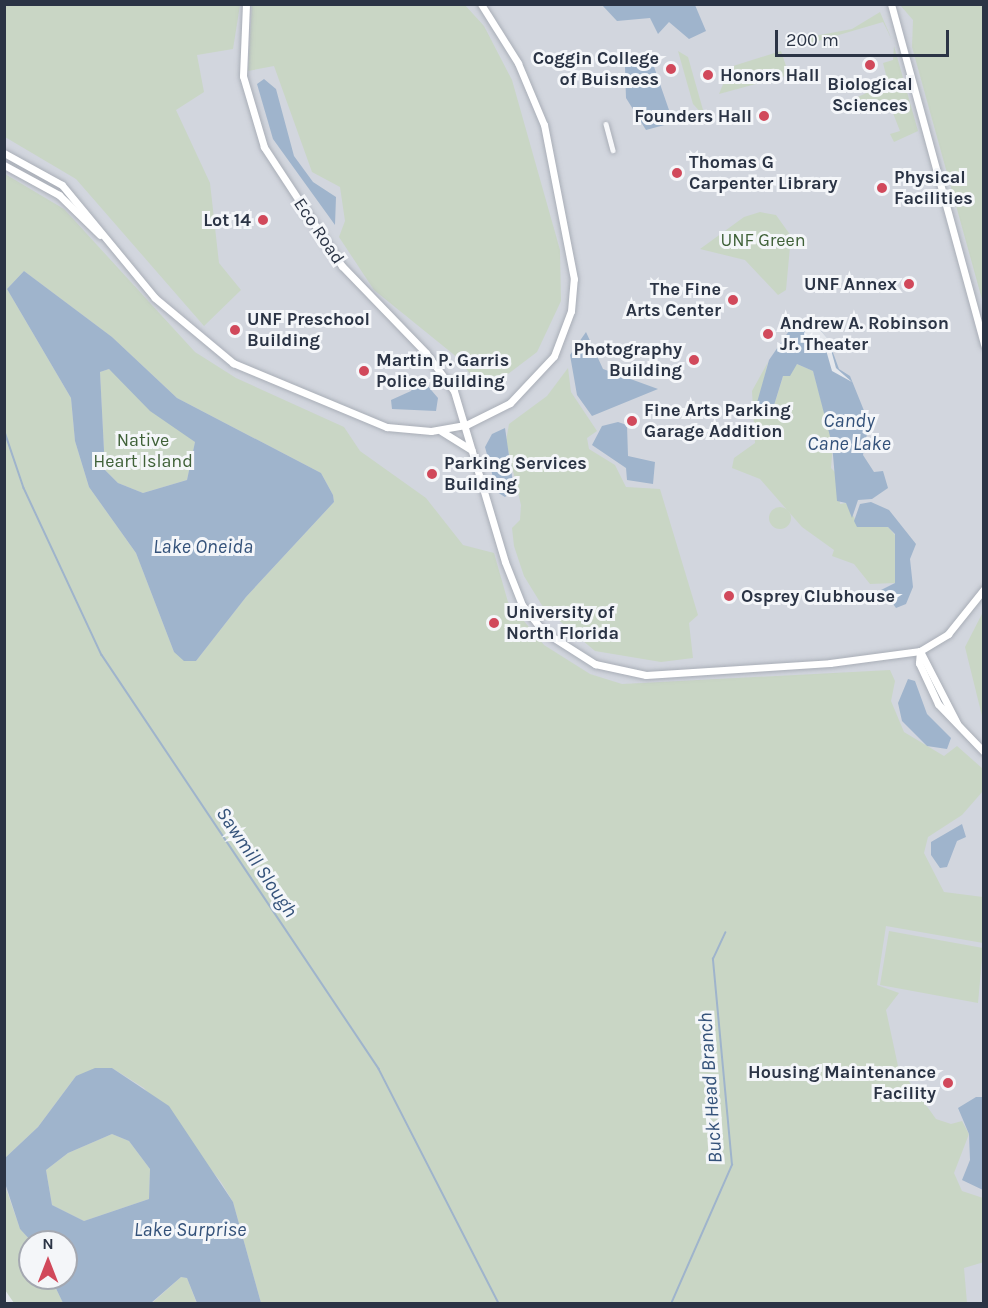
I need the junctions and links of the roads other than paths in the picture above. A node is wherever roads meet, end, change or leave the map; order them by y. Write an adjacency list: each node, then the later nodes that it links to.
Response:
1 (246, 4): 10 (street, Eco Road)
2 (481, 4): 10 (street)
3 (891, 4): 9 (street)
4 (606, 124): 5 (street)
5 (613, 150)
6 (4, 153): 8 (street)
7 (4, 165): 8 (street)
8 (122, 258): 11 (street)
9 (984, 345)
10 (465, 426): 11 (street); 12 (street, Eco Road)
11 (441, 431): 12 (street)
12 (472, 451): 14 (street, Eco Road)
13 (984, 589): 14 (street)
14 (920, 651): 15 (street)
15 (984, 752)

